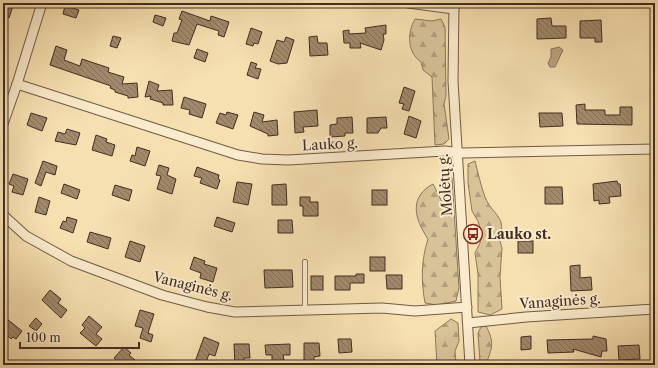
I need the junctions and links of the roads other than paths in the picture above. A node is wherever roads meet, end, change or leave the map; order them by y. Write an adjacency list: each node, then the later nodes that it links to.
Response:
1 (42, 3): 4 (street)
2 (408, 3): 3 (street)
3 (454, 6): 7 (street, Molėtų g.)
4 (17, 84): 5 (street); 7 (street, Lauko g.)
5 (3, 124)
6 (655, 149): 7 (street, Lauko g.)
7 (457, 152): 10 (street, Molėtų g.)
8 (3, 215): 12 (street, Vanaginės g.)
9 (305, 262): 12 (lane)
10 (467, 307): 12 (street, Vanaginės g.); 13 (street, Molėtų g.)
11 (655, 308): 13 (street, Vanaginės g.)
12 (305, 309)
13 (468, 324): 14 (street, Molėtų g.)
14 (470, 365)

